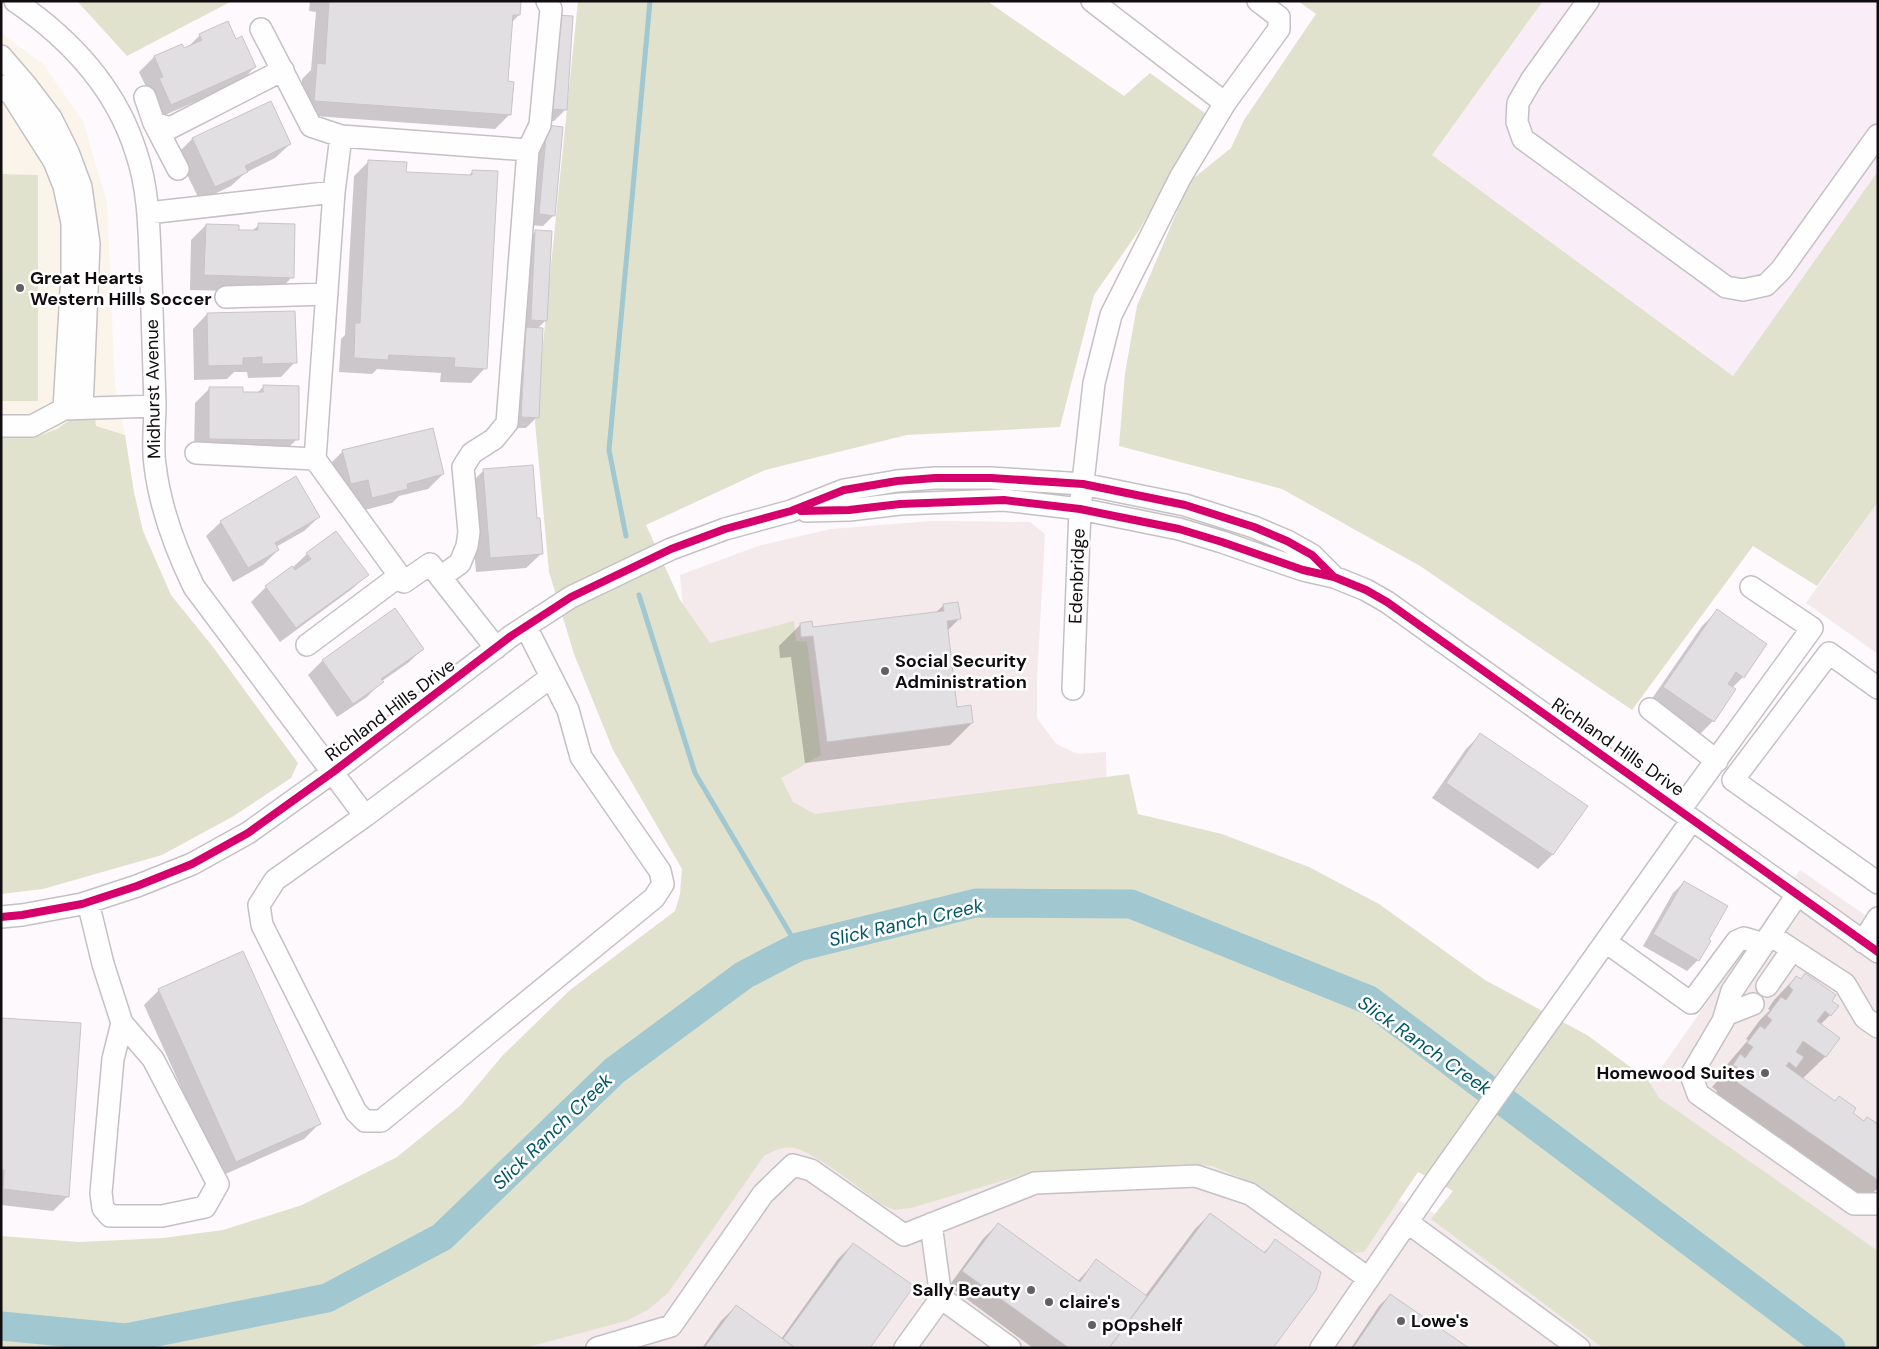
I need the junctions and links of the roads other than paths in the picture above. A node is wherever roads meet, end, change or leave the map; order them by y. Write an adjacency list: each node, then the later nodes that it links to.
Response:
1 (15, 1): 18 (street, Midhurst Avenue)
2 (547, 1): 15 (street)
3 (1092, 1): 11 (street)
4 (1258, 1): 11 (street, Edenbridge)
5 (1588, 1): 13 (street)
6 (262, 29): 8 (street)
7 (1, 56): 22 (street)
8 (283, 70): 12 (street); 14 (street)
9 (1, 86): 22 (street)
10 (144, 97): 12 (street)
11 (1225, 103): 26 (street, Edenbridge)
12 (154, 123): 16 (street)
13 (1878, 135)
14 (341, 136): 15 (street); 17 (street)
15 (528, 150): 31 (street)
16 (178, 169)
17 (334, 192): 18 (street); 19 (street)
18 (148, 213): 21 (street, Midhurst Avenue)
19 (327, 294): 20 (street); 25 (street)
20 (226, 297)
21 (155, 406): 22 (street); 41 (street, Midhurst Avenue)
22 (73, 408): 23 (street)
23 (1, 426)
24 (196, 452): 25 (street)
25 (315, 459): 29 (street)
26 (1083, 484): 27 (street, Edenbridge); 28 (street, Richland Hills Drive); 30 (street, Richland Hills Drive)
27 (1080, 509): 28 (street, Richland Hills Drive); 30 (street, Richland Hills Drive); 38 (street, Edenbridge)
28 (791, 511): 33 (street, Richland Hills Drive)
29 (399, 576): 31 (street); 34 (street)
30 (1334, 577): 42 (street, Richland Hills Drive)
31 (441, 578): 35 (street)
32 (1751, 587): 40 (street)
33 (526, 627): 35 (street, Richland Hills Drive); 36 (street)
34 (307, 645)
35 (496, 648): 41 (street, Richland Hills Drive)
36 (551, 676): 43 (street); 43 (street)
37 (1878, 688): 44 (street)
38 (1073, 689)
39 (1650, 710): 40 (street)
40 (1717, 761): 42 (street)
41 (333, 772): 43 (street, Midhurst Avenue); 46 (street, Richland Hills Drive)
42 (1686, 815): 45 (street, Richland Hills Drive); 50 (street)
43 (365, 816)
44 (1878, 883)
45 (1797, 895): 49 (street); 51 (street, Richland Hills Drive)
46 (88, 902): 47 (street, Richland Hills Drive); 56 (street)
47 (1, 917)
48 (1878, 918): 51 (street)
49 (1767, 940): 50 (street); 52 (street); 55 (street)
50 (1606, 942): 59 (street)
51 (1871, 947)
52 (1792, 950): 53 (street); 57 (street)
53 (1767, 986)
54 (1753, 1004): 55 (street)
55 (1725, 1015): 58 (street)
56 (122, 1023): 56 (street)
57 (1878, 1027)
58 (1878, 1204)
59 (1408, 1222): 61 (street); 67 (street)
60 (932, 1224): 61 (street); 62 (street); 63 (street)
61 (1368, 1278): 66 (street)
62 (941, 1298): 64 (street); 65 (street)
63 (597, 1348)
64 (905, 1348)
65 (1010, 1348)
66 (1321, 1348)
67 (1579, 1348)

